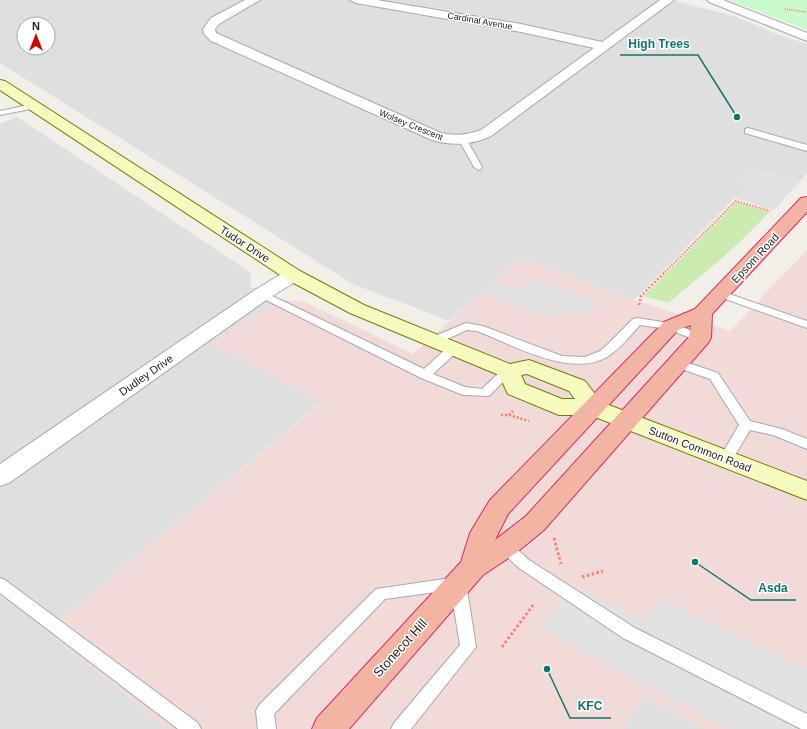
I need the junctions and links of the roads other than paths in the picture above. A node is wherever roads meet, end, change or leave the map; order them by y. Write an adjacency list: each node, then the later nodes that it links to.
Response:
1 (254, 0): 11 (street, Wolsey Crescent)
2 (356, 0): 6 (street, Cardinal Avenue)
3 (668, 0): 6 (street, Wolsey Crescent)
4 (713, 0): 5 (street)
5 (807, 37)
6 (603, 46): 11 (street, Wolsey Crescent)
7 (0, 84): 8 (main road, Tudor Drive)
8 (33, 106): 9 (lane); 15 (main road, Tudor Drive)
9 (0, 113)
10 (748, 131): 12 (lane)
11 (463, 140): 13 (lane)
12 (807, 148)
13 (478, 167)
14 (807, 202): 17 (highway, Epsom Road)
15 (293, 275): 16 (street, Dudley Drive); 22 (main road, Tudor Drive)
16 (262, 294): 25 (lane); 31 (street, Dudley Drive)
17 (721, 294): 18 (highway, Epsom Road); 19 (lane)
18 (702, 313): 20 (highway, Epsom Road); 21 (highway)
19 (807, 325)
20 (671, 326): 21 (lane); 22 (lane); 26 (highway, Epsom Road)
21 (700, 338): 23 (highway)
22 (443, 345): 24 (main road, Tudor Drive); 25 (lane)
23 (677, 363): 27 (highway); 28 (lane)
24 (508, 371): 25 (lane); 26 (main road)
25 (425, 375)
26 (593, 407): 27 (main road, Sutton Common Road); 33 (highway, Stonecot Hill)
27 (626, 420): 30 (main road, Sutton Common Road); 34 (highway, Stonecot Hill)
28 (746, 425): 29 (lane); 30 (lane)
29 (807, 444)
30 (726, 459): 32 (main road, Sutton Common Road)
31 (0, 477)
32 (807, 491)
33 (483, 533): 34 (lane); 35 (highway, Stonecot Hill)
34 (506, 546): 35 (highway, Stonecot Hill); 37 (lane)
35 (465, 575): 39 (lane); 40 (highway, Stonecot Hill); 41 (lane)
36 (0, 584): 38 (lane)
37 (807, 723)
38 (192, 729)
39 (267, 729)
40 (328, 729)
41 (400, 729)

